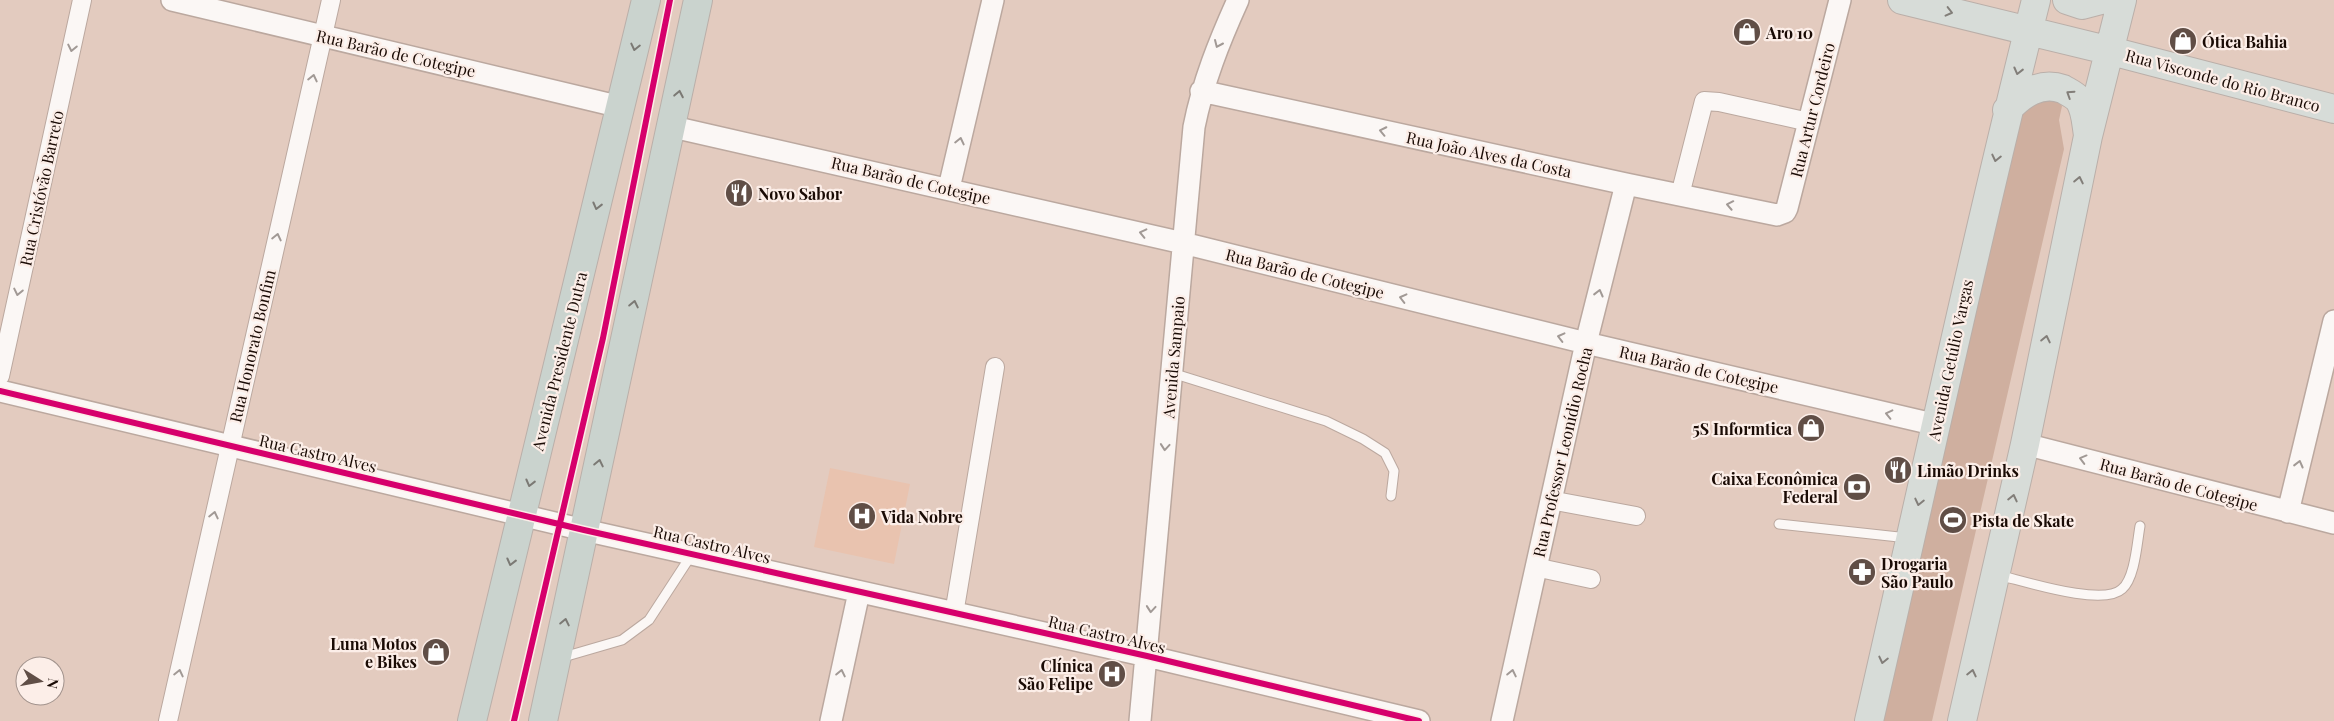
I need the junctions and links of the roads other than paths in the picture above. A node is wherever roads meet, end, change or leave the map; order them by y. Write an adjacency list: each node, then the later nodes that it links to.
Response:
1 (82, 0): 33 (street, Rua Cristóvão Barreto, one-way to 33)
2 (172, 0): 15 (street, Rua Barão de Cotegipe)
3 (331, 0): 15 (street, Rua Honorato Bonfim)
4 (646, 0): 18 (highway, Avenida Presidente Dutra, one-way to 18)
5 (698, 0): 22 (highway, one-way to 5)
6 (993, 0): 25 (street, one-way to 6)
7 (1238, 0): 17 (street, Avenida Sampaio, one-way to 17)
8 (1840, 0): 21 (street, Rua Artur Cordeiro)
9 (1902, 0): 14 (main road, Rua Visconde do Rio Branco, one-way to 14)
10 (2036, 0): 14 (main road, Avenida Getúlio Vargas)
11 (2067, 0): 12 (main road)
12 (2101, 0)
13 (2122, 0): 16 (main road)
14 (2028, 31): 16 (main road, Rua Visconde do Rio Branco); 20 (main road, Avenida Getúlio Vargas, one-way to 20)
15 (323, 36): 18 (street, Rua Barão de Cotegipe); 37 (street, Rua Honorato Bonfim, one-way to 15)
16 (2111, 51): 19 (main road, Rua Visconde do Rio Branco); 23 (main road)
17 (1201, 91): 24 (street, Rua João Alves da Costa, one-way to 17); 28 (street, Avenida Sampaio)
18 (621, 107): 41 (highway, Avenida Presidente Dutra, one-way to 41)
19 (2334, 109)
20 (2008, 110): 23 (main road, one-way to 20); 35 (main road, Avenida Getúlio Vargas, one-way to 35)
21 (1809, 122): 26 (street); 27 (street, Rua Artur Cordeiro)
22 (673, 127): 25 (street, Rua Barão de Cotegipe); 46 (highway, one-way to 22)
23 (2088, 136): 36 (main road, one-way to 23)
24 (1626, 184): 26 (street, Rua João Alves da Costa); 30 (street, Rua Professor Leonídio Rocha, one-way to 24)
25 (949, 188): 28 (street, Rua Barão de Cotegipe, one-way to 25)
26 (1680, 195): 27 (street, Rua João Alves da Costa, one-way to 26)
27 (1778, 215)
28 (1183, 242): 30 (street, Rua Barão de Cotegipe, one-way to 28); 32 (street, Avenida Sampaio)
29 (2334, 321): 40 (street, one-way to 29)
30 (1586, 343): 35 (street, Rua Barão de Cotegipe, one-way to 30); 39 (street, Rua Professor Leonídio Rocha)
31 (995, 367): 53 (street)
32 (1172, 373): 38 (lane); 54 (street, Avenida Sampaio, one-way to 54)
33 (0, 376)
34 (0, 391): 37 (street, Rua Castro Alves)
35 (1937, 425): 47 (main road, Avenida Getúlio Vargas, one-way to 47)
36 (2025, 444): 40 (street, Rua Barão de Cotegipe, one-way to 36); 50 (main road, one-way to 36)
37 (229, 446): 41 (street, Rua Castro Alves); 56 (street, Rua Honorato Bonfim, one-way to 37)
38 (1391, 496)
39 (1550, 500): 42 (street); 49 (street, Rua Professor Leonídio Rocha)
40 (2288, 512): 43 (street, Rua Barão de Cotegipe)
41 (522, 515): 46 (street, Rua Castro Alves); 57 (highway, Avenida Presidente Dutra, one-way to 57)
42 (1636, 516)
43 (2334, 523)
44 (1779, 524): 47 (lane)
45 (2140, 526): 50 (lane)
46 (584, 530): 48 (street, Rua Castro Alves); 55 (highway, one-way to 46)
47 (1911, 539): 63 (main road, Avenida Getúlio Vargas, one-way to 63)
48 (692, 554): 52 (street, Rua Castro Alves); 55 (lane)
49 (1535, 567): 51 (street); 62 (street, Rua Professor Leonídio Rocha, one-way to 49)
50 (1995, 574): 64 (main road, one-way to 50)
51 (1590, 579)
52 (859, 592): 53 (street, Rua Castro Alves); 59 (street, one-way to 52)
53 (954, 614): 54 (street, Rua Castro Alves)
54 (1147, 656): 60 (street, Avenida Sampaio); 61 (street, Rua Castro Alves)
55 (557, 659): 58 (highway)
56 (168, 721)
57 (472, 721)
58 (544, 721)
59 (831, 721)
60 (1140, 721)
61 (1419, 721)
62 (1502, 721)
63 (1869, 721)
64 (1962, 721)

